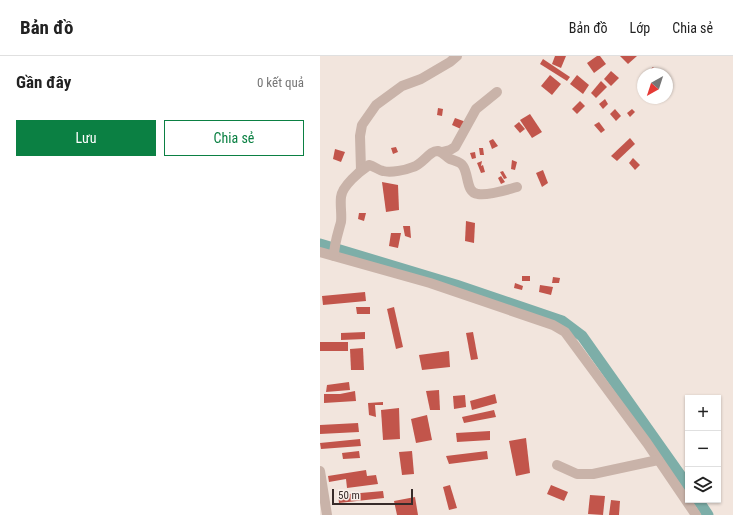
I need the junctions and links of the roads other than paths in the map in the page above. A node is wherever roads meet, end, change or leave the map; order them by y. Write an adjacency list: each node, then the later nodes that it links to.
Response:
1 (457, 56): 4 (street)
2 (497, 92): 3 (street)
3 (442, 152): 4 (street); 5 (street)
4 (361, 170): 7 (street)
5 (517, 187)
6 (320, 252): 7 (street)
7 (334, 253): 8 (street)
8 (658, 460): 9 (street); 12 (street)
9 (557, 465)
10 (320, 471): 11 (street)
11 (324, 514)
12 (696, 515)

